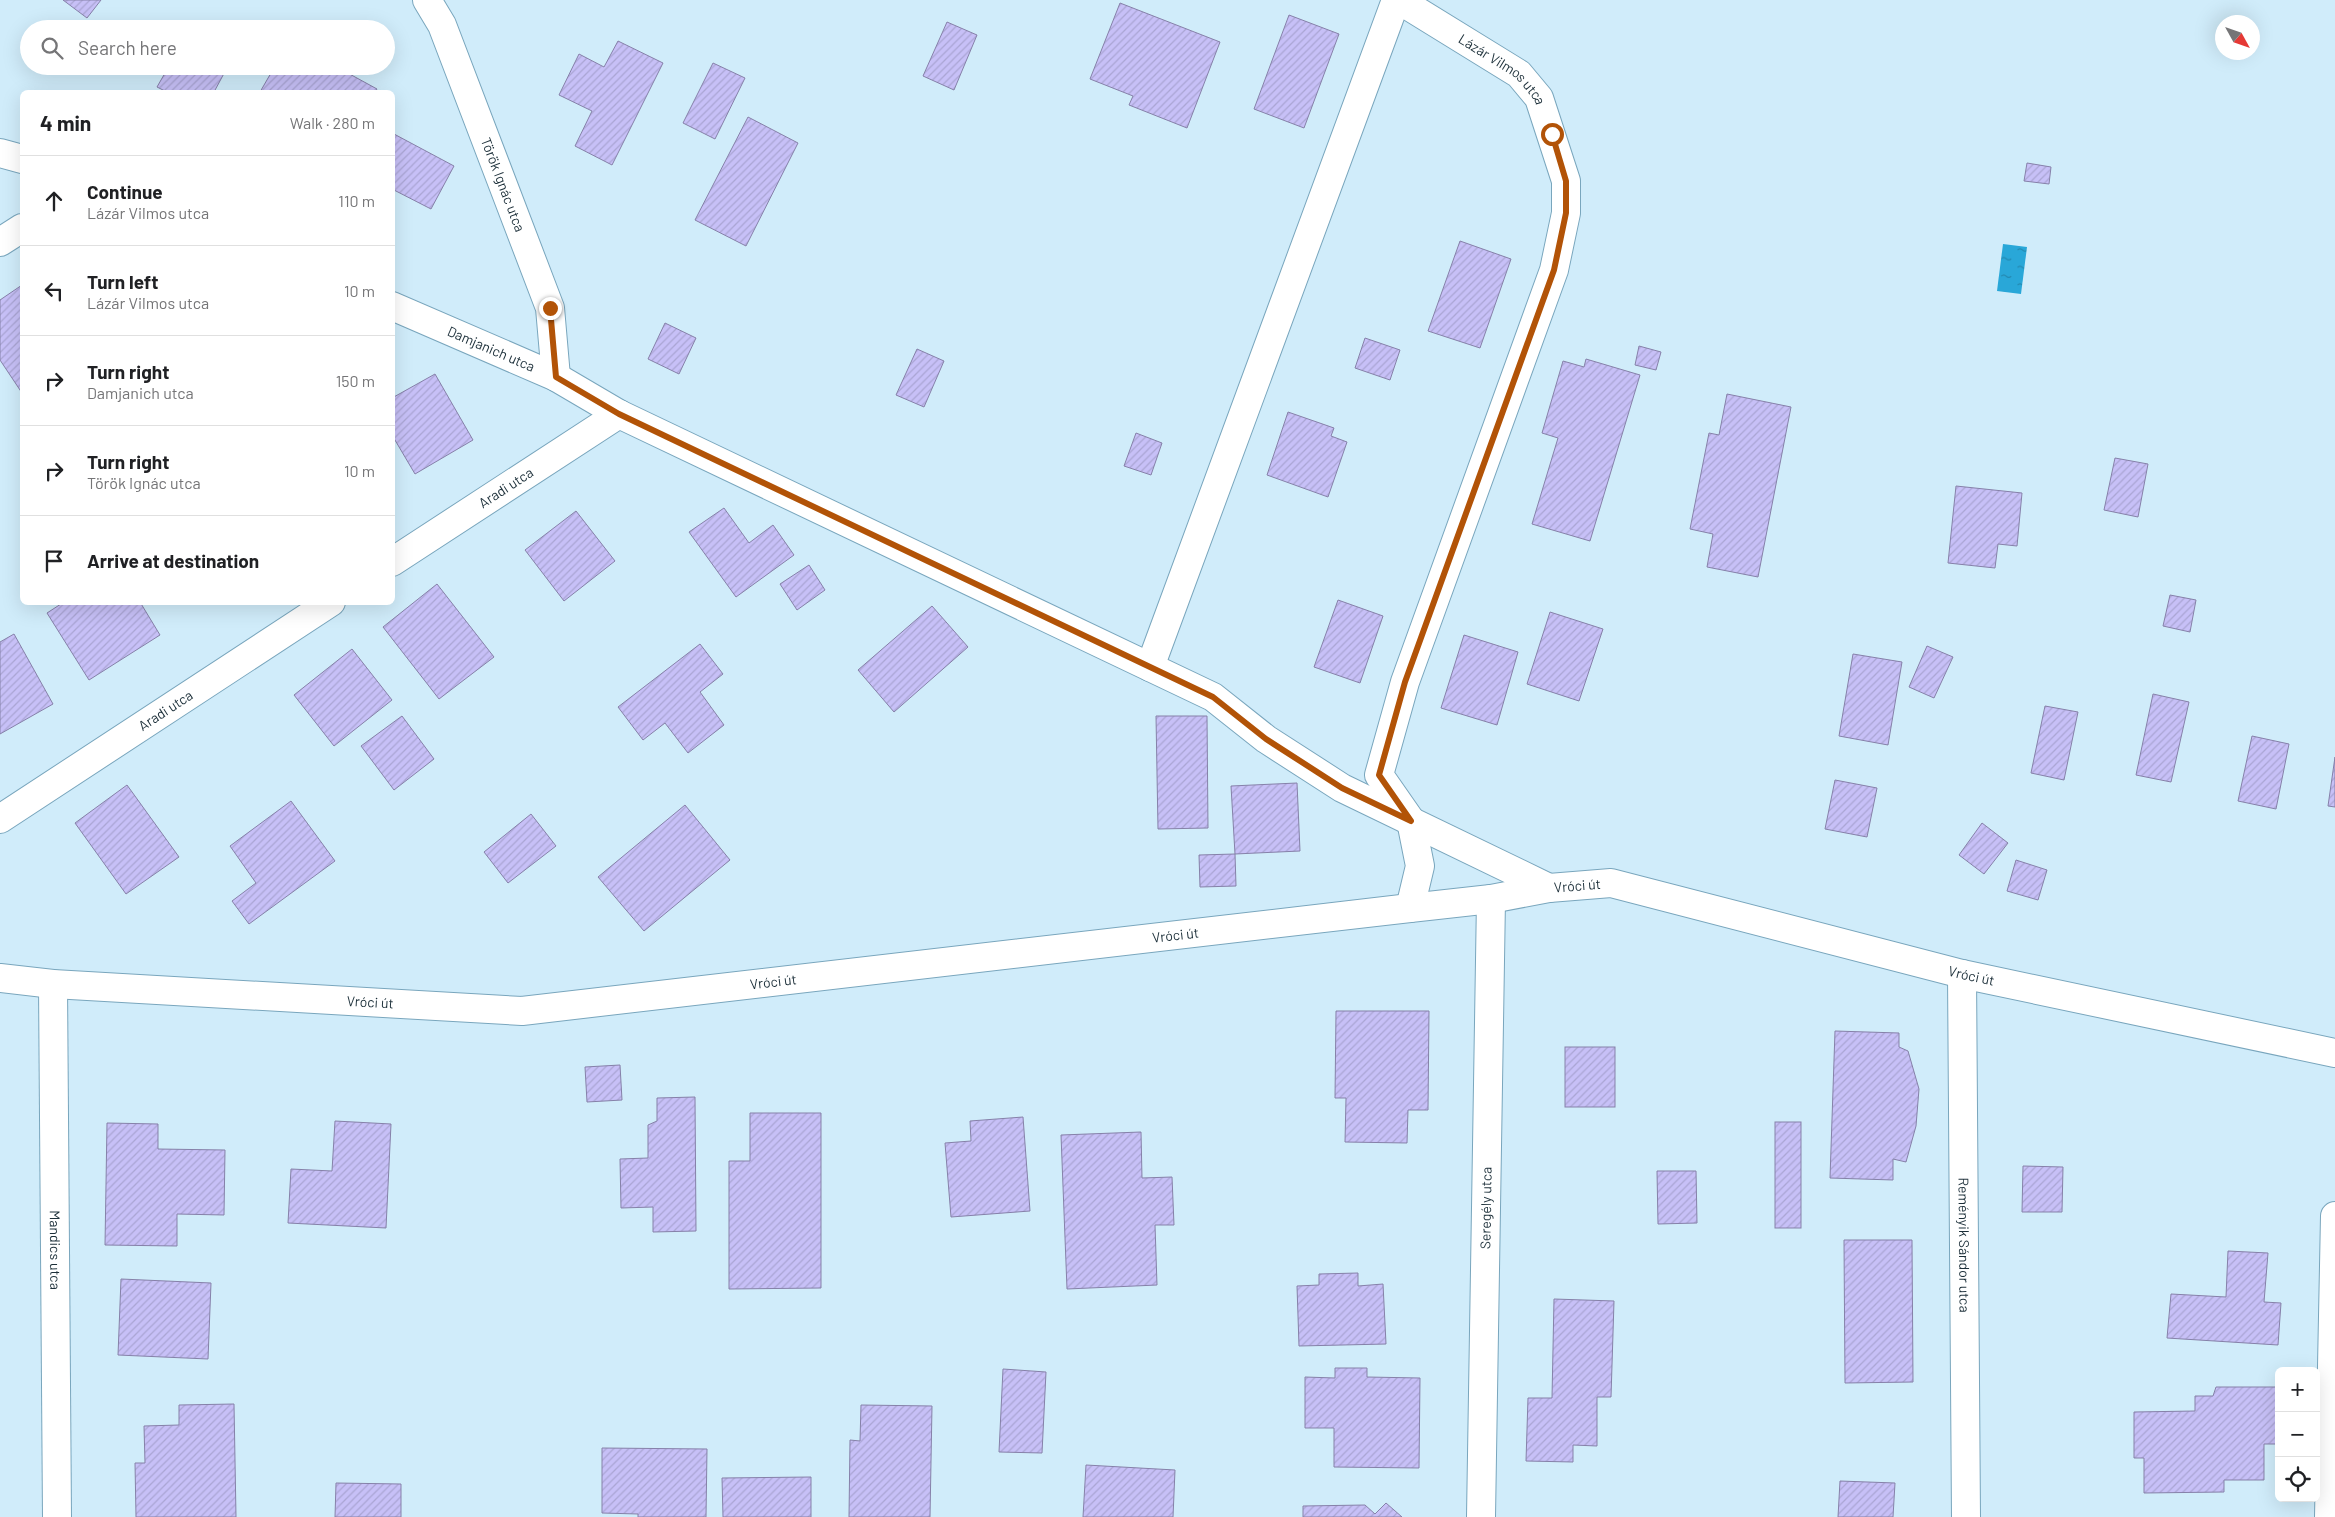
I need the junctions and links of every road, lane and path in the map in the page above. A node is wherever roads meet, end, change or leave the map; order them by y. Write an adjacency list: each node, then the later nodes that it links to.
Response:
1 (427, 0): 8 (street, Török Ignác utca)
2 (1397, 0): 12 (street); 14 (street, Lázár Vilmos utca)
3 (0, 153): 4 (street)
4 (20, 158)
5 (20, 229): 6 (street)
6 (0, 242)
7 (395, 307): 8 (street, Damjanich utca)
8 (556, 377): 9 (street, Damjanich utca)
9 (619, 414): 10 (street, Aradi utca); 12 (street, Damjanich utca)
10 (395, 560)
11 (326, 605): 13 (street, Aradi utca)
12 (1150, 667): 14 (street, Damjanich utca)
13 (0, 819)
14 (1411, 821): 15 (street, Damjanich utca); 17 (street)
15 (1549, 888): 16 (street, Vróci út); 18 (street, Vróci út)
16 (1490, 899): 17 (street, Vróci út); 24 (street, Seregély utca)
17 (1410, 908): 20 (street, Vróci út)
18 (1962, 974): 21 (street, Vróci út); 25 (street, Reményik Sándor utca)
19 (0, 978): 20 (street, Vróci út)
20 (53, 984): 23 (street, Mandics utca)
21 (2335, 1053)
22 (2335, 1216): 26 (street)
23 (57, 1517)
24 (1481, 1517)
25 (1966, 1517)
26 (2329, 1517)

